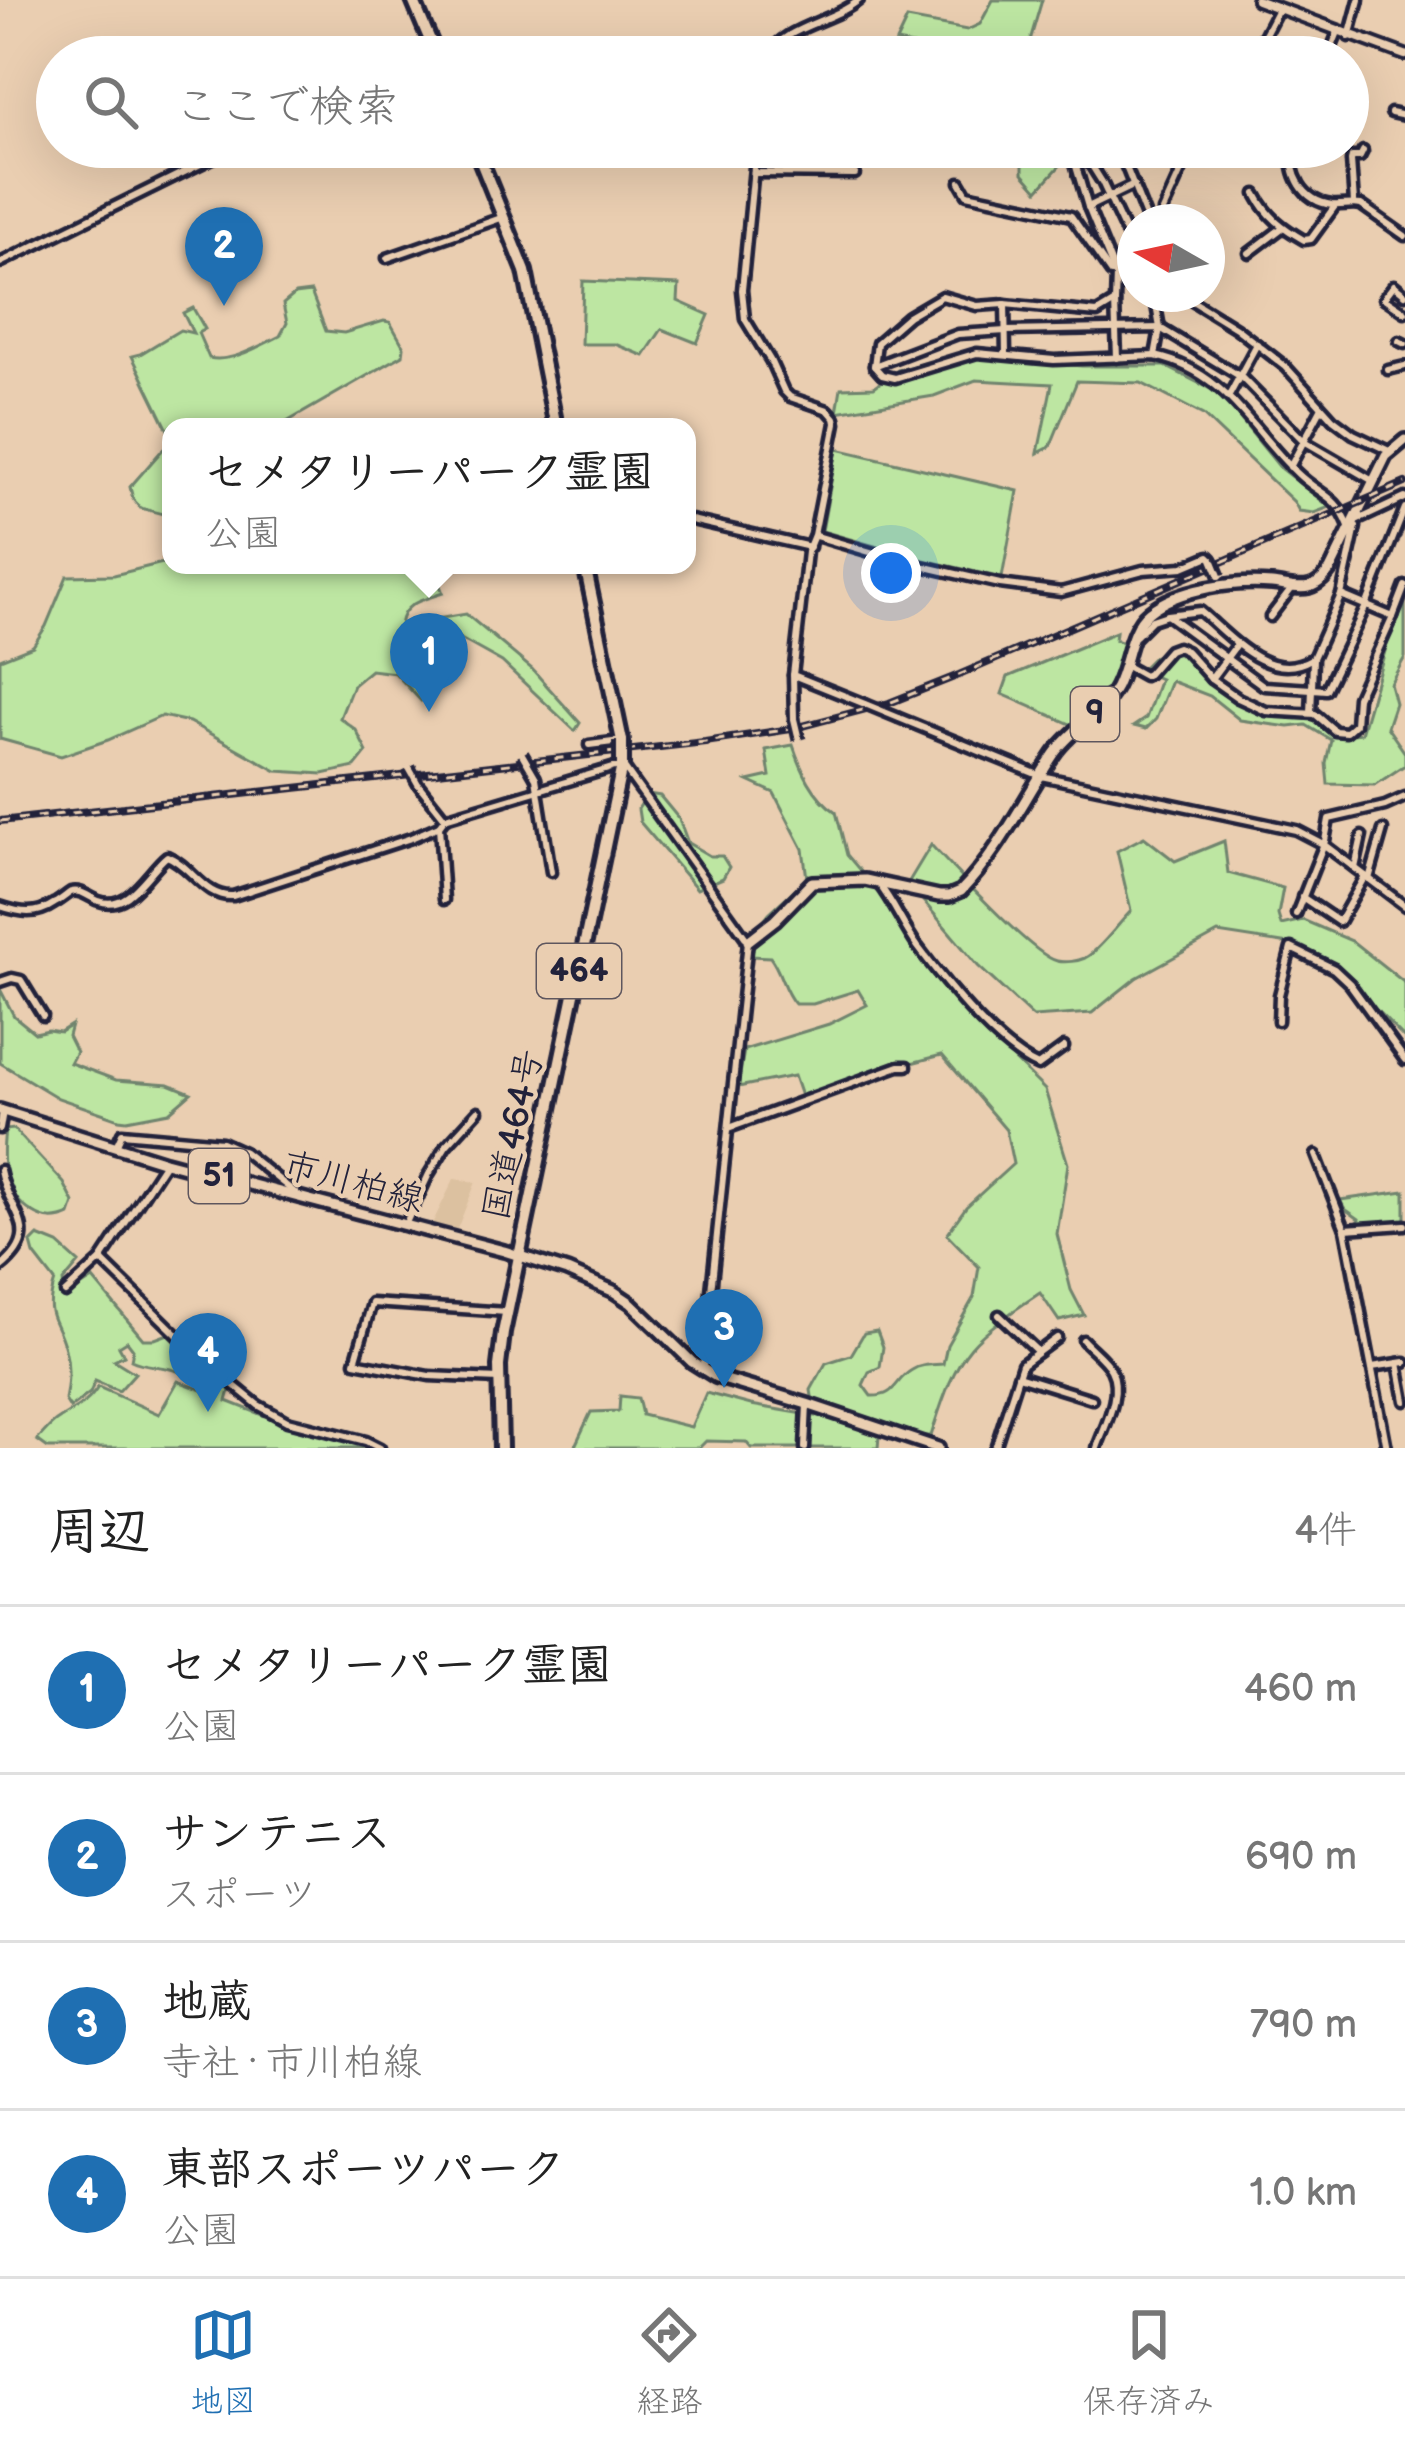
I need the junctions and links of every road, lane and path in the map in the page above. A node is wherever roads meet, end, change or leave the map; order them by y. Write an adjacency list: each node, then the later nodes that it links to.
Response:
1 (413, 0): 7 (highway)
2 (859, 0): 8 (street)
3 (1359, 0): 12 (street)
4 (1261, 1): 5 (street)
5 (1278, 9): 6 (street); 9 (street)
6 (1338, 32): 10 (street); 11 (street)
7 (428, 36)
8 (788, 36)
9 (1263, 36)
10 (1336, 36)
11 (1347, 36)
12 (1349, 36)
13 (1369, 44): 14 (street)
14 (1405, 56)
15 (1391, 113): 16 (street)
16 (1405, 116)
17 (192, 168): 43 (street)
18 (484, 168): 38 (highway)
19 (754, 168): 26 (street)
20 (1076, 168): 36 (street)
21 (1092, 168): 31 (street)
22 (1126, 168): 29 (street)
23 (1182, 168): 34 (street)
24 (1292, 168): 35 (street)
25 (1352, 168): 32 (street)
26 (754, 172): 27 (street); 75 (street)
27 (855, 174)
28 (960, 182): 44 (street)
29 (1134, 185): 31 (street); 33 (street)
30 (1256, 194): 39 (street)
31 (1109, 197): 36 (street); 37 (street)
32 (1354, 203): 35 (street); 40 (street)
33 (1141, 204)
34 (1166, 204)
35 (1335, 206): 39 (street)
36 (1088, 207): 44 (street)
37 (1117, 214)
38 (504, 217): 42 (street); 64 (highway)
39 (1282, 228): 41 (street)
40 (1405, 236)
41 (1249, 254)
42 (387, 258)
43 (0, 263)
44 (1115, 275): 46 (street)
45 (1405, 295): 50 (street)
46 (1115, 302): 47 (street); 52 (street)
47 (1005, 304): 53 (street); 59 (street)
48 (1157, 312): 51 (street)
49 (1209, 312): 54 (street)
50 (1405, 312)
51 (1160, 328): 52 (street); 56 (street); 61 (street)
52 (1117, 329): 53 (street); 57 (street)
53 (1006, 331): 55 (street); 59 (street)
54 (1258, 344): 61 (street); 63 (street)
55 (1006, 354): 57 (street); 59 (street)
56 (1155, 356): 57 (street); 62 (street)
57 (1118, 359)
58 (1405, 366): 60 (street)
59 (874, 367)
60 (1388, 370)
61 (1241, 377): 62 (street); 66 (street)
62 (1229, 395): 69 (street)
63 (1322, 409): 66 (street); 67 (street)
64 (554, 418)
65 (1405, 440): 67 (main road)
66 (1304, 441): 69 (street); 70 (street)
67 (1390, 450): 68 (street); 70 (main road)
68 (1405, 455)
69 (1290, 466): 74 (street)
70 (1373, 482): 74 (main road)
71 (1405, 498): 74 (street)
72 (1405, 508): 82 (street)
73 (696, 521): 76 (street)
74 (1353, 524): 80 (main road); 81 (street)
75 (814, 535): 76 (street); 78 (street, bridge)
76 (809, 547): 91 (street)
77 (587, 574): 96 (highway, 464)
78 (1238, 584): 80 (main road, 9); 86 (main road, 9)
79 (1405, 586): 85 (street)
80 (1293, 587): 84 (street)
81 (1341, 596): 82 (street); 89 (street)
82 (1366, 606): 85 (street); 93 (street)
83 (1167, 615): 86 (street); 87 (street); 88 (street)
84 (1270, 617)
85 (1393, 617): 94 (street)
86 (1133, 638): 90 (main road, 9)
87 (1238, 643): 88 (street); 89 (street)
88 (1226, 658): 92 (street); 93 (street)
89 (1313, 658): 93 (street)
90 (1125, 665): 92 (street); 101 (main road, 9)
91 (793, 675): 95 (street, bridge); 101 (street, bridge)
92 (1211, 680): 94 (street)
93 (1312, 689): 94 (street)
94 (1311, 713)
95 (799, 740)
96 (622, 741): 97 (street); 99 (highway, 464, bridge)
97 (589, 746)
98 (521, 754): 102 (street, bridge)
99 (622, 765): 102 (street); 117 (street); 140 (highway, 国道464号 / 464)
100 (410, 768): 104 (street, bridge)
101 (1041, 776): 107 (street); 111 (main road, 9)
102 (538, 790): 104 (street); 109 (street)
103 (1405, 797): 107 (street)
104 (442, 822): 113 (street); 114 (street)
105 (1383, 830): 110 (street)
106 (1363, 836): 108 (street)
107 (1323, 844): 108 (street); 112 (street)
108 (1354, 868): 110 (street)
109 (551, 872)
110 (1367, 877): 112 (street); 115 (street)
111 (877, 883): 117 (main road, 9); 121 (street)
112 (1302, 897): 116 (street)
113 (444, 900)
114 (0, 906)
115 (1405, 906)
116 (1296, 914)
117 (748, 941): 126 (street)
118 (0, 982): 119 (street)
119 (44, 1016)
120 (1278, 1022): 122 (street)
121 (1064, 1047)
122 (1405, 1060)
123 (907, 1066): 126 (street)
124 (2, 1110): 127 (street); 130 (main road, 市川柏線 / 51)
125 (478, 1111): 138 (street)
126 (729, 1128): 151 (street)
127 (0, 1129)
128 (136, 1134): 129 (street); 130 (street); 136 (street)
129 (134, 1146)
130 (116, 1147): 132 (main road, 市川柏線 / 51)
131 (1316, 1155): 139 (street)
132 (165, 1162): 134 (main road, 市川柏線 / 51); 141 (street)
133 (0, 1170): 142 (street)
134 (201, 1172): 135 (street); 136 (main road, 市川柏線 / 51)
135 (228, 1191)
136 (307, 1200): 138 (main road, 市川柏線 / 51)
137 (1405, 1225): 139 (street)
138 (405, 1226): 140 (main road, 市川柏線 / 51)
139 (1345, 1229): 150 (street)
140 (520, 1256): 144 (highway, 国道464号 / 464); 151 (main road, 市川柏線 / 51)
141 (101, 1260): 143 (street); 157 (street)
142 (0, 1268)
143 (64, 1293)
144 (507, 1312): 153 (highway, 国道464号 / 464); 153 (street)
145 (999, 1315): 148 (street)
146 (1058, 1338): 148 (street)
147 (1083, 1340): 162 (street)
148 (1038, 1352): 152 (street)
149 (1401, 1363): 150 (street); 155 (street)
150 (1372, 1367): 163 (street)
151 (702, 1370): 156 (main road, 市川柏線 / 51)
152 (1018, 1376): 154 (street); 161 (street)
153 (499, 1379): 158 (highway, 国道464号 / 464)
154 (1092, 1399)
155 (1405, 1401)
156 (807, 1404): 159 (street); 160 (main road, 市川柏線 / 51)
157 (380, 1448)
158 (502, 1448)
159 (805, 1448)
160 (938, 1448)
161 (995, 1448)
162 (1097, 1448)
163 (1387, 1448)

